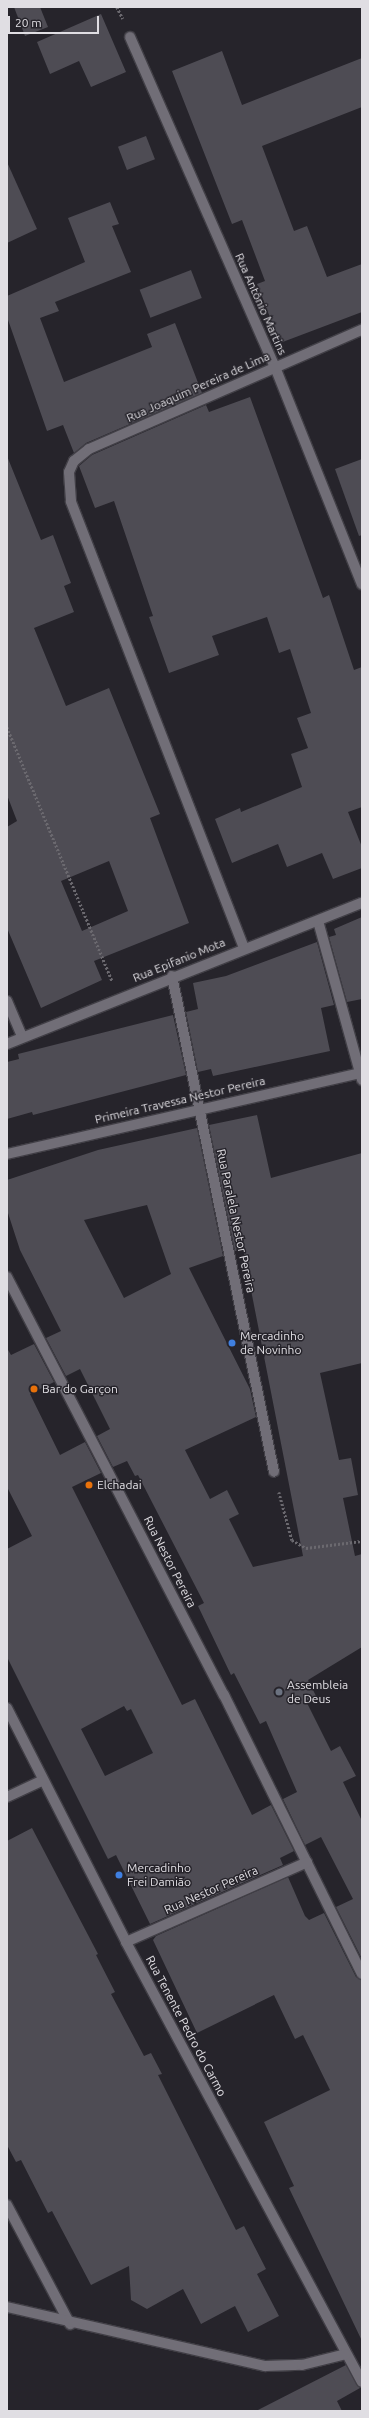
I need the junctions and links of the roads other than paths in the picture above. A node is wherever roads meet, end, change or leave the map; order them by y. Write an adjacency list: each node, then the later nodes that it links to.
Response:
1 (130, 37): 3 (street, Rua Antônio Martins)
2 (362, 330): 3 (street, Rua Joaquim Pereira de Lima)
3 (275, 366): 4 (street, Rua Antônio Martins); 7 (street, Rua Joaquim Pereira de Lima)
4 (362, 584)
5 (362, 903): 6 (street, Rua Epifanio Mota)
6 (318, 921): 7 (street, Rua Epifanio Mota); 12 (street)
7 (244, 948): 8 (street, Rua Epifanio Mota)
8 (172, 976): 10 (street, Rua Epifanio Mota); 13 (street, Rua Paralela Nestor Pereira)
9 (7, 1001): 10 (street)
10 (22, 1037): 11 (street, Rua Epifanio Mota)
11 (7, 1044)
12 (361, 1076): 13 (street, Primeira Travessa Nestor Pereira)
13 (200, 1108): 14 (street, Primeira Travessa Nestor Pereira); 16 (street, Rua Paralela Nestor Pereira)
14 (7, 1154)
15 (7, 1277): 20 (street, Rua Nestor Pereira)
16 (274, 1472)
17 (7, 1708): 18 (street, Rua Tenente Pedro do Carmo)
18 (43, 1780): 19 (street); 21 (street, Rua Tenente Pedro do Carmo)
19 (7, 1797)
20 (307, 1862): 21 (street, Rua Nestor Pereira); 22 (street, Rua Nestor Pereira)
21 (126, 1942): 26 (street, Rua Tenente Pedro do Carmo)
22 (362, 1974)
23 (7, 2204): 25 (street)
24 (7, 2307): 25 (street)
25 (70, 2324): 26 (street)
26 (346, 2354): 27 (street, Rua Tenente Pedro do Carmo)
27 (362, 2382)

